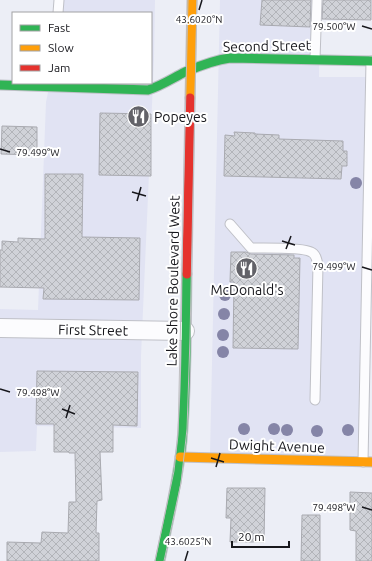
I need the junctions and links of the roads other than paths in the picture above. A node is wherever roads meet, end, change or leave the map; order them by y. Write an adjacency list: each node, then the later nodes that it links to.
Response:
1 (58, 0): 4 (lane)
2 (192, 0): 7 (street, Lake Shore Boulevard West)
3 (317, 0): 5 (lane)
4 (58, 12)
5 (315, 59): 6 (street, Second Street); 7 (street, Second Street)
6 (371, 61): 15 (lane)
7 (191, 71): 8 (street, Second Street); 12 (street, Lake Shore Boulevard West)
8 (58, 85): 9 (street, Second Street)
9 (0, 86)
10 (230, 224): 13 (lane)
11 (0, 328): 12 (street, First Street)
12 (185, 332): 14 (street, Lake Shore Boulevard West)
13 (316, 400)
14 (180, 457): 15 (street, Dwight Avenue); 16 (street, Lake Shore Boulevard West)
15 (368, 462)
16 (160, 561)

